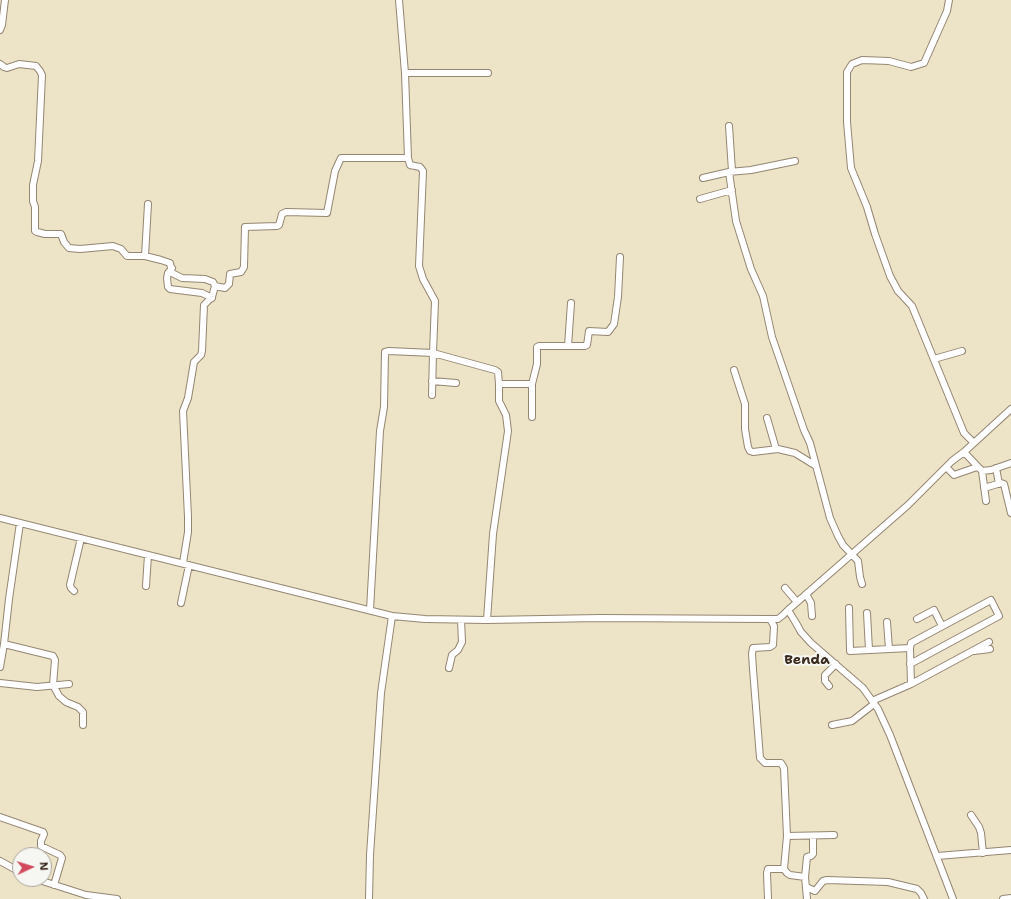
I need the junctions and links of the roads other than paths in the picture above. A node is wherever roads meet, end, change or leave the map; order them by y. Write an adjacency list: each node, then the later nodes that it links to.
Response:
1 (5, 0): 4 (street)
2 (399, 0): 6 (street)
3 (949, 0): 25 (street)
4 (0, 30)
5 (0, 64): 16 (street)
6 (406, 73): 7 (street); 9 (street)
7 (488, 73)
8 (729, 126): 11 (street)
9 (408, 158): 19 (street); 24 (street)
10 (795, 160): 11 (street)
11 (730, 172): 12 (street); 13 (street)
12 (703, 178)
13 (732, 190): 14 (street); 39 (street)
14 (700, 200)
15 (148, 204): 16 (street)
16 (145, 256): 18 (street)
17 (620, 257): 22 (street)
18 (172, 268): 19 (street); 20 (street)
19 (215, 286): 20 (street)
20 (212, 298): 52 (street)
21 (571, 304): 22 (street)
22 (568, 346): 30 (street)
23 (962, 351): 25 (street)
24 (433, 353): 27 (street); 29 (street); 61 (street)
25 (934, 359): 35 (street)
26 (734, 370): 36 (street)
27 (432, 382): 28 (street); 31 (street)
28 (456, 383)
29 (499, 384): 30 (street); 69 (street)
30 (532, 384): 33 (street)
31 (432, 395)
32 (1011, 409): 35 (street)
33 (532, 416)
34 (767, 418): 36 (street)
35 (973, 442): 37 (street)
36 (776, 449): 39 (street)
37 (964, 452): 40 (street); 42 (street)
38 (1011, 463): 41 (street)
39 (816, 466): 50 (street)
40 (946, 467): 42 (street); 50 (street)
41 (996, 468): 42 (street); 43 (street)
42 (979, 469): 44 (street)
43 (999, 484): 44 (street); 46 (street)
44 (984, 488): 45 (street)
45 (986, 501)
46 (1011, 513)
47 (0, 518): 48 (street)
48 (20, 523): 49 (street); 73 (street)
49 (81, 538): 51 (street); 56 (street)
50 (853, 554): 53 (street); 57 (street)
51 (148, 555): 52 (street); 54 (street)
52 (186, 564): 59 (street); 61 (street)
53 (862, 584)
54 (146, 586)
55 (785, 588): 58 (street)
56 (74, 591)
57 (806, 594): 58 (street); 65 (street)
58 (797, 602): 62 (street)
59 (181, 603)
60 (849, 608): 77 (street)
61 (370, 610): 64 (street)
62 (788, 610): 66 (street); 79 (street)
63 (867, 613): 77 (street)
64 (392, 616): 68 (street); 107 (street)
65 (812, 616)
66 (770, 619): 69 (street); 93 (street)
67 (917, 619): 71 (street)
68 (461, 620): 69 (street); 82 (street)
69 (487, 620)
70 (887, 622): 75 (street)
71 (942, 626): 74 (street); 80 (street)
72 (989, 642): 78 (street)
73 (4, 644): 81 (street); 86 (street)
74 (910, 648): 75 (street); 80 (street)
75 (889, 649): 77 (street)
76 (990, 649): 78 (street)
77 (869, 650)
78 (971, 652): 85 (street)
79 (836, 664): 87 (street); 88 (street)
80 (910, 664): 85 (street)
81 (0, 667)
82 (449, 668)
83 (0, 683): 86 (street)
84 (69, 684): 86 (street)
85 (911, 684): 88 (street)
86 (53, 686): 90 (street)
87 (829, 686)
88 (873, 703): 89 (street); 98 (street)
89 (832, 724)
90 (83, 725)
91 (971, 815): 97 (street)
92 (0, 817): 103 (street)
93 (787, 836): 94 (street); 101 (street)
94 (813, 836): 95 (street); 102 (street)
95 (834, 836)
96 (1011, 850): 97 (street)
97 (983, 853): 98 (street)
98 (937, 856): 111 (street)
99 (0, 861): 100 (street)
100 (12, 868)
101 (784, 869): 102 (street); 108 (street)
102 (805, 877): 104 (street)
103 (54, 885): 106 (street)
104 (806, 887): 109 (street); 110 (street)
105 (1011, 898): 112 (street)
106 (117, 899)
107 (370, 899)
108 (768, 899)
109 (807, 899)
110 (924, 899)
111 (952, 899)
112 (1003, 899)

